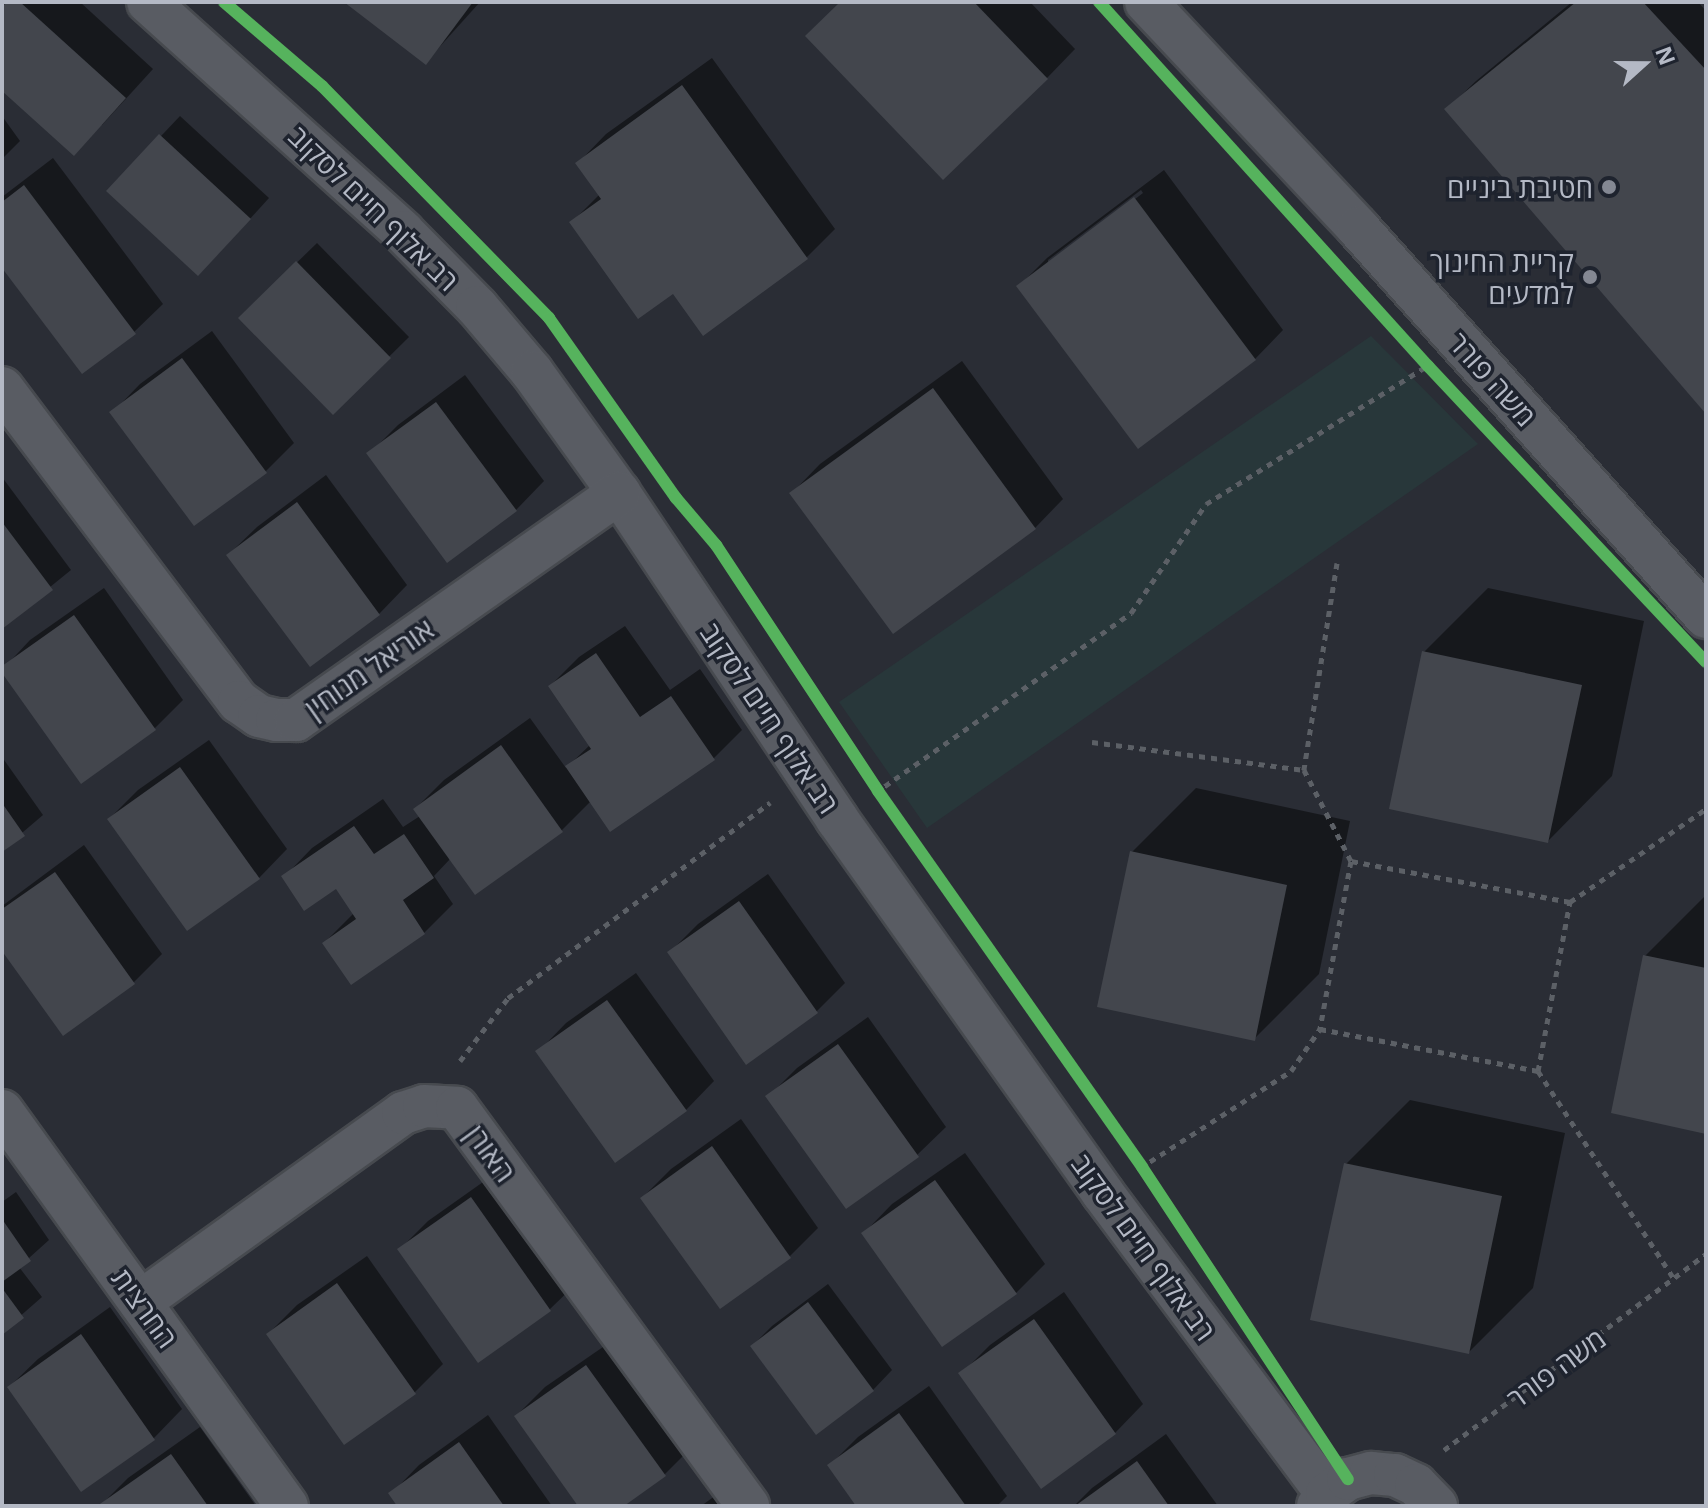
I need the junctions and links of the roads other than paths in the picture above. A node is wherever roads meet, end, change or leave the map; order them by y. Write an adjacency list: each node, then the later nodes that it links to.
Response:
1 (148, 2): 4 (street, רב אלוף חיים לסקוב)
2 (1146, 2): 5 (street, משה פורר)
3 (2, 388): 4 (street, אוריאל מנוחין)
4 (619, 493): 8 (street, רב אלוף חיים לסקוב)
5 (1706, 617)
6 (2, 1111): 7 (street, החרצית)
7 (140, 1302): 9 (street, החרצית); 10 (street, האורן)
8 (1323, 1500): 11 (street)
9 (287, 1506)
10 (748, 1506)
11 (1436, 1506)

